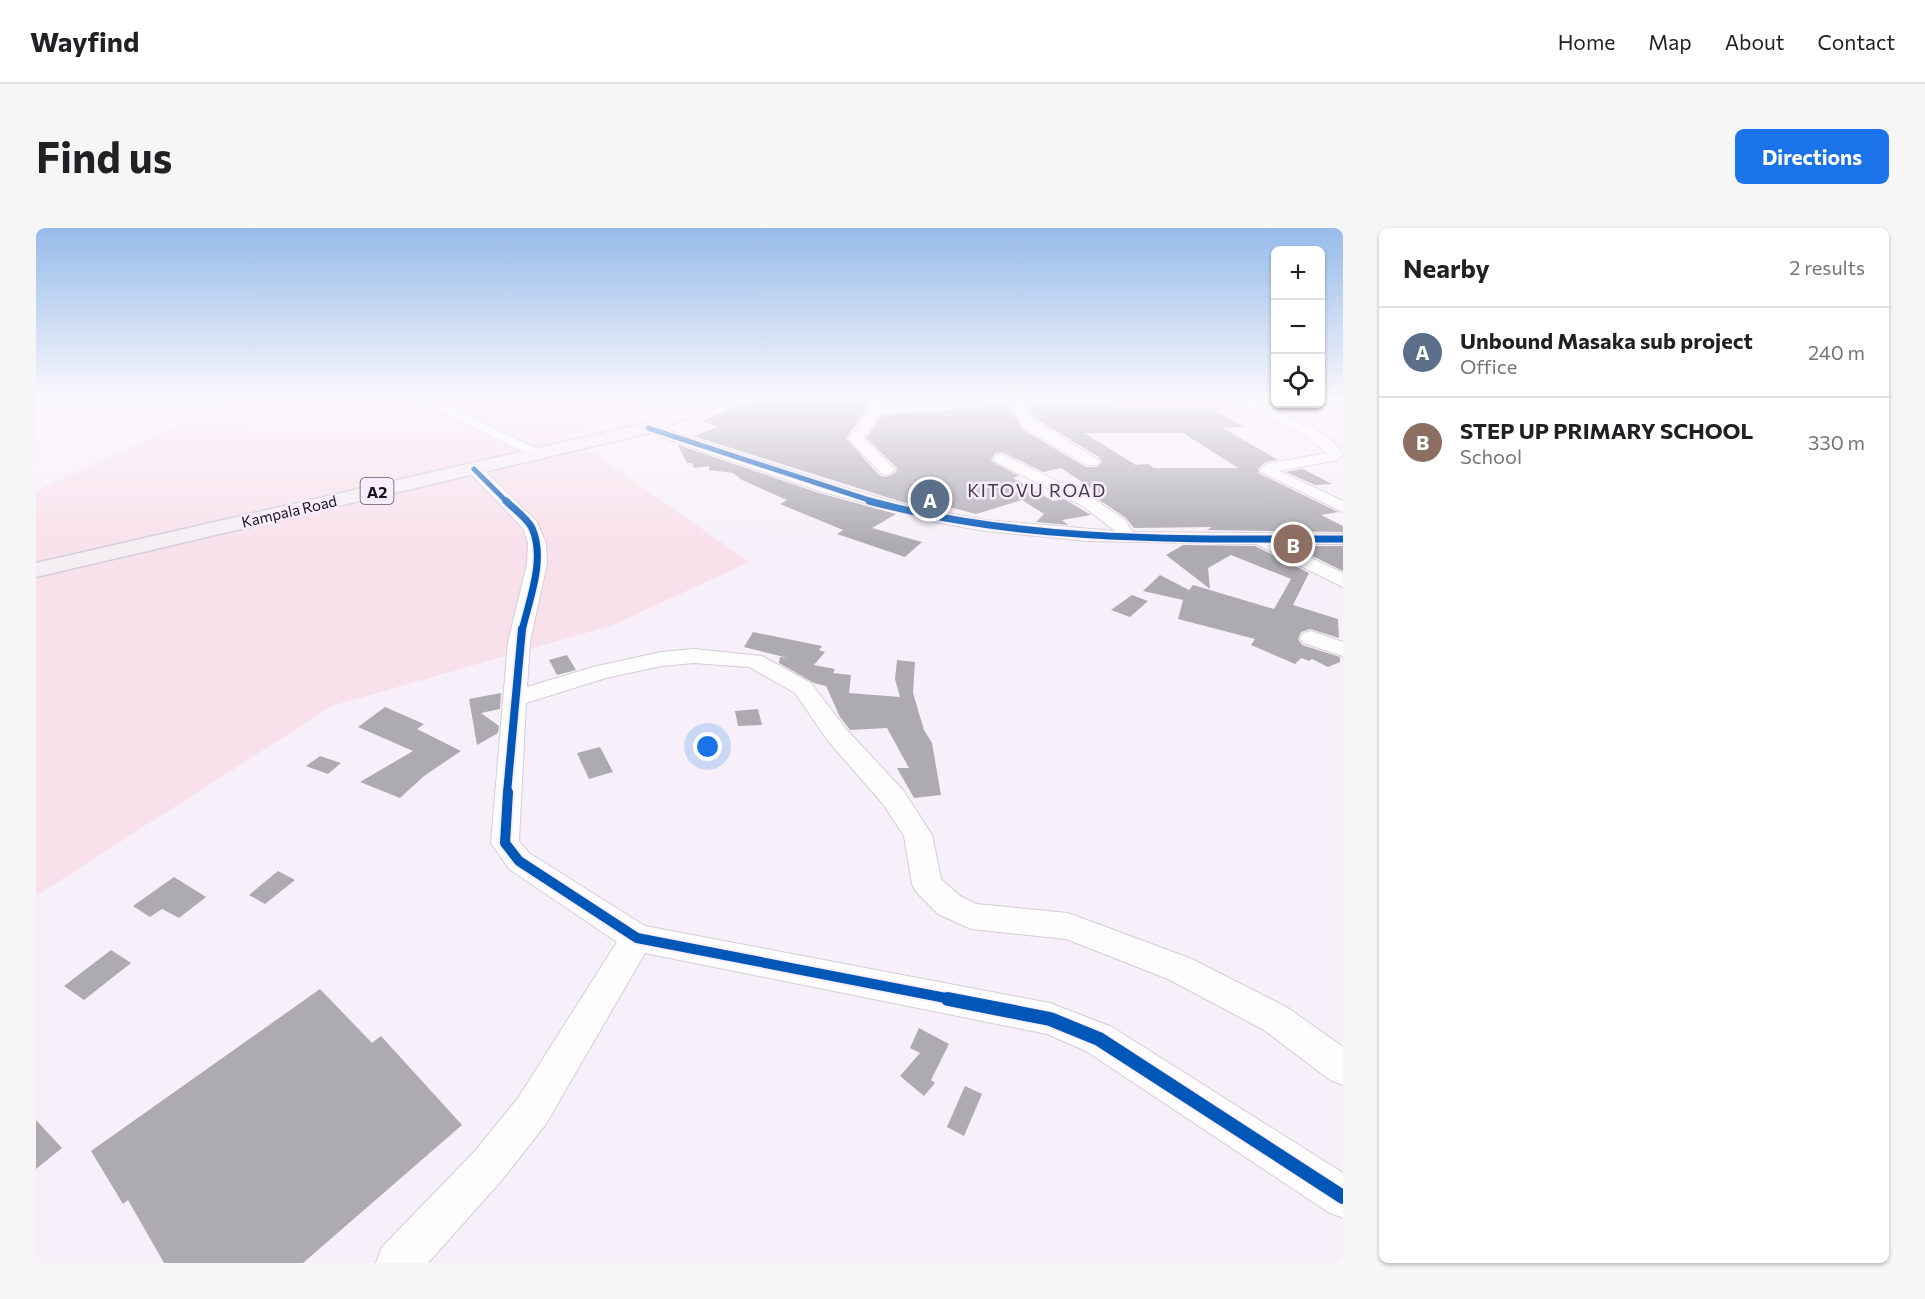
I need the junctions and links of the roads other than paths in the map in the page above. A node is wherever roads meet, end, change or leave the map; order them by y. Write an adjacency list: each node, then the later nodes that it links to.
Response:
1 (530, 449): 7 (street)
2 (554, 449): 7 (main road, Kampala Road / A2)
3 (710, 449): 13 (street)
4 (866, 449): 11 (street)
5 (1071, 449): 9 (street)
6 (1332, 449): 12 (street)
7 (538, 453): 10 (main road, Kampala Road / A2)
8 (1001, 459): 13 (street)
9 (1092, 462)
10 (474, 469): 16 (main road, Kampala Road / A2); 20 (street)
11 (887, 470)
12 (1343, 507)
13 (1127, 536): 14 (street)
14 (1254, 538): 15 (street); 17 (street)
15 (1343, 539)
16 (36, 570)
17 (1343, 581)
18 (1311, 638): 19 (street)
19 (1343, 649)
20 (513, 699): 21 (street); 22 (street)
21 (637, 938): 23 (street); 24 (street)
22 (1343, 1068)
23 (1343, 1197)
24 (399, 1263)

